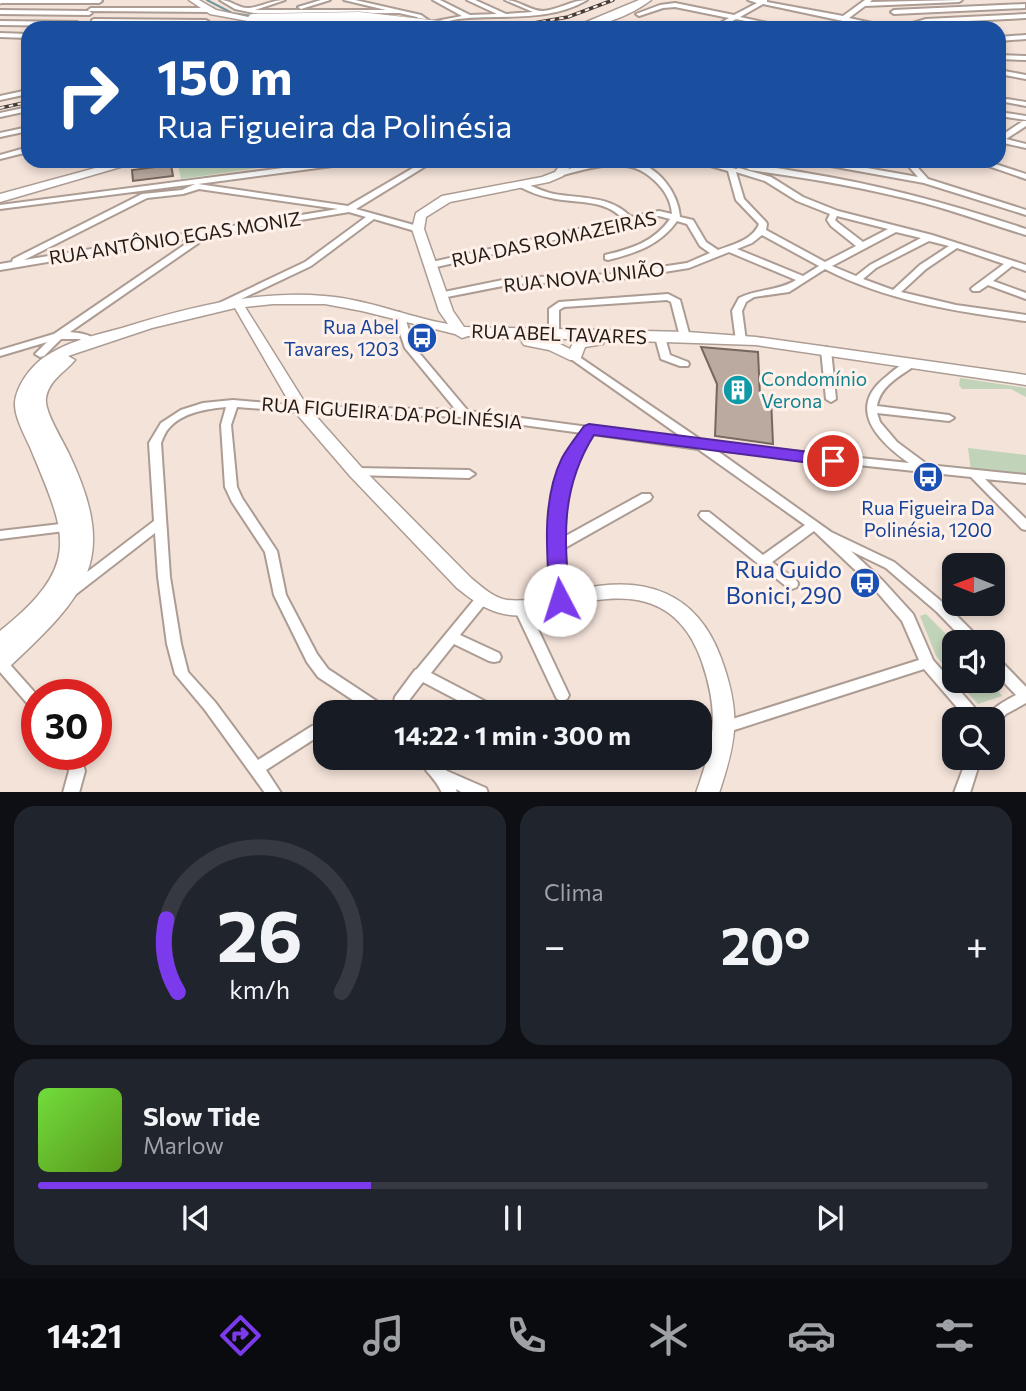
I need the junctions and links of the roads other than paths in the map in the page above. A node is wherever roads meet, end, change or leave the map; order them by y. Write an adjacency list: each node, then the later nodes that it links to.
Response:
1 (1, 0): 20 (street)
2 (135, 0): 30 (street)
3 (168, 0): 31 (street)
4 (193, 0): 40 (street)
5 (223, 0): 26 (street)
6 (244, 0): 26 (street)
7 (282, 0): 33 (street)
8 (327, 0): 36 (street)
9 (347, 0): 24 (street)
10 (398, 0): 28 (street)
11 (436, 0): 46 (street)
12 (470, 0): 48 (street)
13 (508, 0): 41 (street)
14 (584, 0): 41 (street)
15 (646, 0): 42 (main road)
16 (658, 0): 43 (main road)
17 (752, 0): 23 (street)
18 (959, 0): 25 (street)
19 (1016, 0): 27 (street)
20 (34, 1): 21 (street)
21 (67, 1): 22 (street)
22 (100, 1): 32 (street)
23 (765, 1): 47 (street); 49 (street)
24 (356, 2): 28 (street); 34 (street)
25 (866, 2): 49 (street)
26 (230, 4): 33 (street)
27 (1026, 6): 39 (street)
28 (382, 8): 37 (street); 38 (street)
29 (105, 10): 30 (street); 32 (street); 51 (street)
30 (126, 10): 31 (street)
31 (160, 10): 40 (street)
32 (90, 11): 35 (street); 50 (street)
33 (245, 11): 36 (street)
34 (336, 11): 36 (street); 37 (street)
35 (0, 12)
36 (282, 12)
37 (374, 12): 38 (street); 53 (street)
38 (398, 12): 44 (street)
39 (894, 12)
40 (215, 13): 52 (street); 54 (street, bridge)
41 (542, 13): 48 (street)
42 (627, 14): 43 (main road); 57 (main road); 58 (main road)
43 (639, 14): 47 (street)
44 (419, 16): 46 (street); 55 (street)
45 (1026, 16): 62 (street)
46 (467, 17): 48 (street); 56 (street)
47 (737, 17): 59 (street); 60 (street)
48 (510, 18)
49 (843, 19): 61 (street)
50 (80, 21)
51 (94, 21)
52 (208, 21)
53 (359, 21)
54 (395, 21)
55 (426, 21)
56 (446, 21)
57 (602, 21)
58 (613, 21)
59 (729, 21)
60 (756, 21)
61 (854, 21)
62 (926, 21)
63 (0, 23): 64 (street)
64 (21, 24)
65 (0, 35): 66 (street)
66 (21, 36)
67 (1026, 37): 68 (street)
68 (1006, 38)
69 (1006, 57): 70 (street)
70 (1026, 58)
71 (1006, 73): 72 (street)
72 (1026, 77)
73 (21, 93): 74 (street)
74 (0, 98)
75 (1007, 101): 76 (street)
76 (1026, 104)
77 (21, 111): 78 (street)
78 (0, 115)
79 (1006, 116): 80 (street)
80 (1026, 121): 83 (street)
81 (21, 130): 82 (street)
82 (0, 135)
83 (1006, 135)
84 (1006, 141): 85 (street)
85 (1026, 146)
86 (21, 152): 87 (street)
87 (0, 157)
88 (84, 168): 107 (main road)
89 (109, 168): 105 (main road)
90 (282, 168): 104 (street)
91 (418, 168): 114 (street)
92 (564, 168): 101 (street)
93 (590, 168): 101 (street)
94 (638, 168): 118 (street)
95 (733, 168): 122 (street)
96 (738, 168): 115 (street)
97 (745, 168): 124 (street)
98 (853, 168): 103 (street)
99 (914, 168): 103 (street)
100 (999, 168): 102 (street)
101 (559, 174): 106 (street)
102 (1026, 177)
103 (925, 181): 116 (street)
104 (201, 183): 108 (street); 109 (street); 114 (street)
105 (47, 185): 110 (main road); 111 (street)
106 (523, 185): 119 (street); 120 (street)
107 (0, 191)
108 (126, 193): 109 (street); 111 (street)
109 (145, 196): 134 (street)
110 (0, 198)
111 (47, 200): 112 (street)
112 (26, 202): 113 (main road)
113 (0, 205)
114 (350, 209): 117 (street); 123 (street, RUA ANTÔNIO EGAS MONIZ)
115 (835, 213): 121 (street); 127 (street)
116 (1026, 213)
117 (373, 215): 120 (street); 143 (street)
118 (676, 217): 119 (street, RUA DAS ROMAZEIRAS); 129 (street); 130 (street)
119 (629, 220): 132 (street, RUA DAS ROMAZEIRAS)
120 (418, 229): 132 (street)
121 (895, 229): 125 (street); 127 (street)
122 (761, 231): 128 (street, RUA NOVA UNIÃO); 133 (street)
123 (208, 232): 134 (street, RUA ANTÔNIO EGAS MONIZ); 146 (street)
124 (1026, 232)
125 (929, 237): 126 (street); 137 (street)
126 (956, 244): 131 (street); 140 (street)
127 (862, 246): 133 (street)
128 (730, 249): 129 (street, RUA NOVA UNIÃO); 136 (street)
129 (717, 254): 141 (street, RUA NOVA UNIÃO)
130 (608, 257)
131 (1011, 263): 135 (street); 138 (street)
132 (432, 265): 141 (street)
133 (826, 265): 136 (street); 137 (street)
134 (3, 268)
135 (1026, 268)
136 (803, 279): 157 (street)
137 (857, 280): 140 (street)
138 (986, 281): 139 (street); 142 (street)
139 (976, 289)
140 (896, 292): 147 (street)
141 (442, 295): 145 (street)
142 (1026, 296)
143 (220, 306): 148 (street, RUA ABEL TAVARES); 156 (street, RUA ABEL TAVARES)
144 (241, 310): 148 (street, RUA ABEL TAVARES); 163 (street, RUA ABEL TAVARES); 169 (street)
145 (446, 311): 149 (street); 151 (street)
146 (89, 315): 152 (street); 156 (street)
147 (1026, 318)
148 (400, 321): 149 (street, RUA ABEL TAVARES); 158 (street)
149 (423, 327): 151 (street, RUA ABEL TAVARES); 158 (street)
150 (554, 334): 151 (street, RUA ABEL TAVARES); 153 (street, RUA ABEL TAVARES); 155 (street)
151 (462, 335): 162 (street, RUA ABEL TAVARES)
152 (58, 336): 156 (street); 159 (street); 163 (street)
153 (642, 337): 154 (street, RUA ABEL TAVARES); 162 (street)
154 (660, 337): 155 (street, RUA ABEL TAVARES); 165 (street)
155 (685, 337): 157 (street, RUA ABEL TAVARES)
156 (89, 339): 163 (street, RUA ABEL TAVARES)
157 (741, 341): 160 (street, RUA ABEL TAVARES)
158 (410, 348): 171 (street)
159 (15, 350): 161 (street); 163 (street)
160 (826, 351): 164 (street, RUA ABEL TAVARES); 167 (street)
161 (0, 353)
162 (575, 357): 174 (street)
163 (52, 358): 184 (street, RUA ABEL TAVARES); 190 (street, RUA ABEL TAVARES)
164 (912, 363): 166 (street, RUA ABEL TAVARES); 170 (street)
165 (684, 364)
166 (1026, 380)
167 (831, 399)
168 (233, 403): 169 (street, RUA FIGUEIRA DA POLINÉSIA); 182 (street, RUA FIGUEIRA DA POLINÉSIA); 205 (street)
169 (301, 409): 171 (street, RUA FIGUEIRA DA POLINÉSIA); 176 (street)
170 (871, 409): 172 (street); 175 (street)
171 (465, 414): 173 (street, RUA FIGUEIRA DA POLINÉSIA)
172 (950, 418)
173 (589, 430): 174 (street, RUA FIGUEIRA DA POLINÉSIA); 187 (street)
174 (697, 445): 175 (street, RUA FIGUEIRA DA POLINÉSIA); 185 (street)
175 (928, 471): 178 (street, RUA FIGUEIRA DA POLINÉSIA)
176 (356, 472): 177 (street); 191 (street)
177 (469, 474)
178 (976, 476): 179 (street, RUA FIGUEIRA DA POLINÉSIA); 183 (street)
179 (1026, 479)
180 (646, 497): 187 (street)
181 (705, 515): 188 (street)
182 (160, 523): 190 (street); 212 (street, RUA FIGUEIRA DA POLINÉSIA)
183 (1026, 526)
184 (69, 527): 186 (street); 196 (street, RUA ABEL TAVARES)
185 (818, 528): 188 (street); 194 (street); 199 (street)
186 (0, 535)
187 (556, 547): 192 (street)
188 (763, 562): 189 (street)
189 (792, 584)
190 (68, 594): 198 (street, RUA ABEL TAVARES)
191 (483, 598): 193 (street); 195 (street)
192 (560, 600): 193 (street); 210 (street)
193 (521, 608): 203 (street)
194 (962, 630)
195 (451, 637): 197 (street); 200 (street)
196 (0, 642)
197 (494, 657)
198 (0, 663): 202 (street)
199 (927, 663): 208 (street); 210 (street)
200 (420, 674): 206 (street); 207 (street)
201 (1005, 674): 204 (street)
202 (21, 687)
203 (562, 695)
204 (1026, 696): 209 (street)
205 (364, 700)
206 (401, 700)
207 (470, 700)
208 (966, 707)
209 (1005, 708)
210 (725, 727): 221 (street)
211 (313, 733): 212 (street)
212 (256, 769): 218 (street, RUA FIGUEIRA DA POLINÉSIA)
213 (77, 770): 217 (street)
214 (436, 770): 216 (street)
215 (970, 770): 222 (street)
216 (442, 776): 219 (street); 220 (street)
217 (71, 792)
218 (273, 792)
219 (450, 792)
220 (479, 792)
221 (707, 792)
222 (962, 792)

